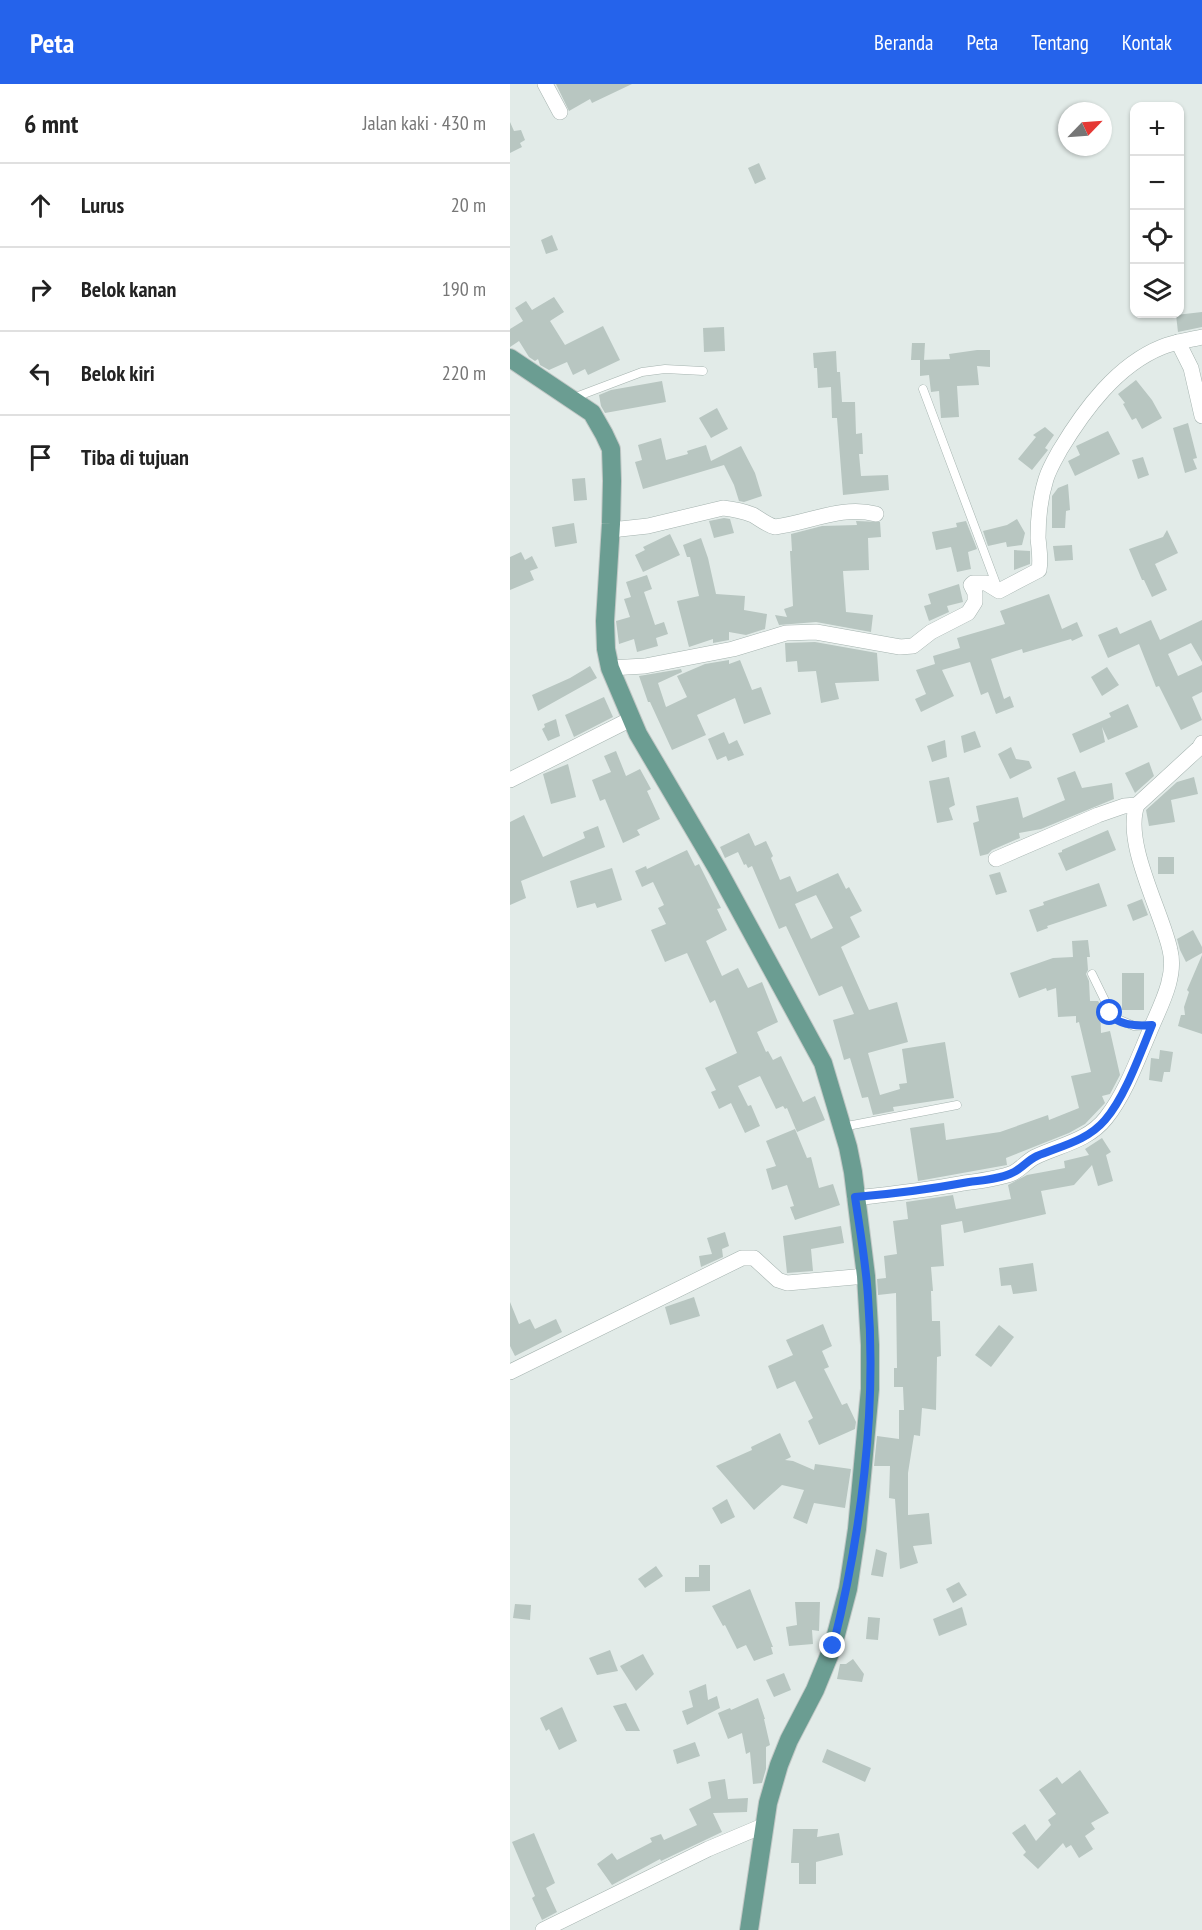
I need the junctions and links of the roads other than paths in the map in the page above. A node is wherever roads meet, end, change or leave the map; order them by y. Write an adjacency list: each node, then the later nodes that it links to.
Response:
1 (545, 84): 2 (street)
2 (560, 112)
3 (1202, 337): 4 (street)
4 (1178, 342): 9 (street); 12 (street)
5 (510, 358): 8 (main road)
6 (703, 372): 8 (lane)
7 (924, 389): 12 (lane)
8 (571, 398): 11 (main road)
9 (1202, 416)
10 (876, 514): 11 (street)
11 (611, 530): 13 (main road)
12 (999, 591): 13 (street)
13 (610, 668): 14 (main road)
14 (631, 718): 16 (street); 22 (main road)
15 (1202, 743): 17 (street)
16 (510, 780)
17 (1137, 806): 18 (street); 20 (street)
18 (996, 859)
19 (1092, 974): 20 (lane)
20 (1152, 1025): 23 (street)
21 (957, 1105): 22 (lane)
22 (842, 1127): 23 (main road)
23 (855, 1197): 24 (main road)
24 (866, 1276): 25 (street); 26 (main road)
25 (510, 1372)
26 (765, 1825): 27 (street); 28 (main road)
27 (543, 1930)
28 (749, 1930)

